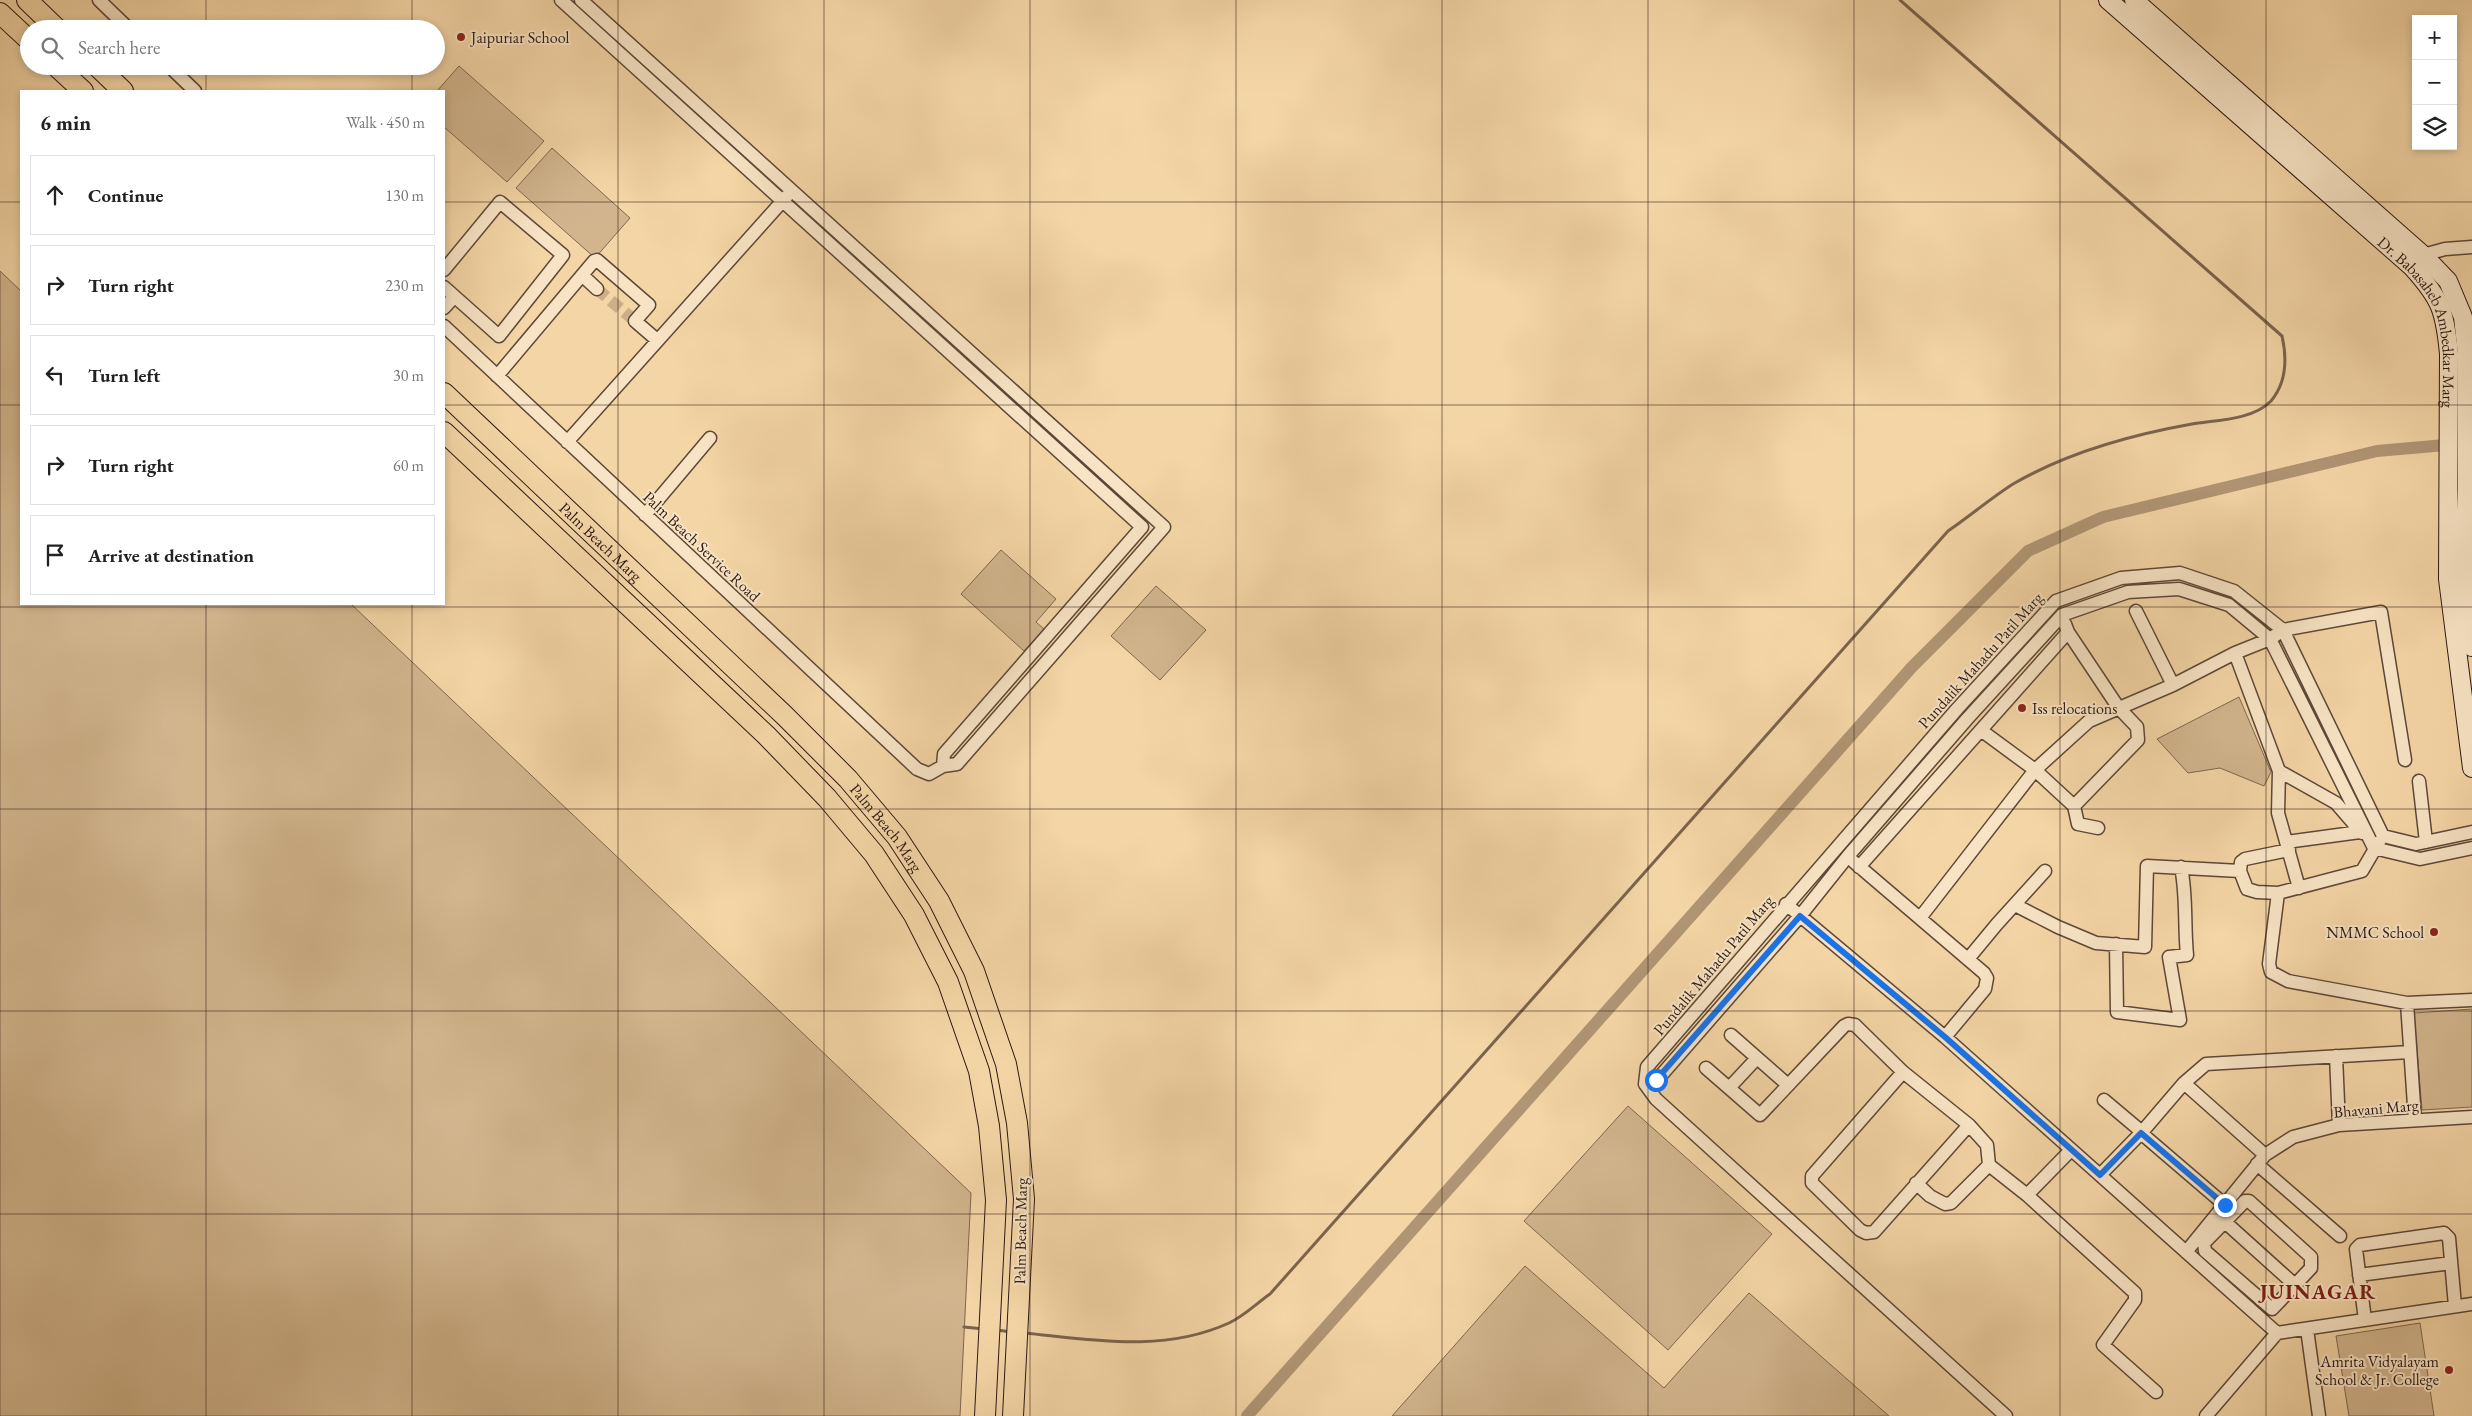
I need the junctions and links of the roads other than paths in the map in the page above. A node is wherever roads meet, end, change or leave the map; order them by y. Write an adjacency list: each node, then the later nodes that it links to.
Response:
1 (27, 0): 8 (main road)
2 (99, 0): 9 (street)
3 (561, 0): 18 (street)
4 (581, 0): 18 (street)
5 (2108, 0): 17 (main road, Dr. Babasaheb Ambedkar Marg)
6 (2134, 0): 17 (main road, Dr. Babasaheb Ambedkar Marg)
7 (0, 13): 10 (main road)
8 (48, 20)
9 (120, 20)
10 (20, 32)
11 (66, 75): 14 (main road)
12 (106, 75): 15 (main road)
13 (178, 75): 16 (street)
14 (82, 90)
15 (122, 90)
16 (194, 90)
17 (2248, 112): 20 (main road, Dr. Babasaheb Ambedkar Marg); 29 (main road, Dr. Babasaheb Ambedkar Marg)
18 (787, 196): 28 (street); 37 (street); 38 (street)
19 (2472, 247): 20 (street)
20 (2423, 255): 29 (main road, Dr. Babasaheb Ambedkar Marg)
21 (445, 269): 25 (street)
22 (582, 275): 24 (street); 28 (street); 30 (street)
23 (445, 288): 25 (street)
24 (597, 289)
25 (454, 297): 26 (street)
26 (445, 307)
27 (445, 327): 30 (street, Palm Beach Service Road)
28 (657, 340): 34 (street)
29 (2458, 354): 35 (main road, Dr. Babasaheb Ambedkar Marg)
30 (497, 376): 34 (street, Palm Beach Service Road)
31 (445, 394): 118 (main road, Palm Beach Marg)
32 (445, 433): 117 (main road, Palm Beach Marg)
33 (710, 438): 36 (street)
34 (567, 442): 36 (street, Palm Beach Service Road)
35 (2458, 488): 45 (main road, Dr. Babasaheb Ambedkar Marg); 52 (main road, Dr. Babasaheb Ambedkar Marg)
36 (645, 515): 51 (street, Palm Beach Service Road)
37 (1142, 527): 38 (street); 51 (street)
38 (1164, 527): 51 (street)
39 (2056, 600): 41 (street); 42 (street, Pundalik Mahadu Patil Marg); 63 (street, Pundalik Mahadu Patil Marg)
40 (2136, 611): 47 (street)
41 (2062, 615): 43 (street); 44 (street, Pundalik Mahadu Patil Marg); 66 (street, Pundalik Mahadu Patil Marg)
42 (2283, 630): 44 (street); 50 (street); 60 (street, Pundalik Mahadu Patil Marg)
43 (2068, 632): 48 (street); 49 (street)
44 (2270, 639): 46 (street); 64 (street, Pundalik Mahadu Patil Marg)
45 (2472, 647)
46 (2235, 653): 47 (street); 54 (street)
47 (2173, 685): 48 (street)
48 (2118, 707): 53 (street); 56 (street)
49 (1982, 731): 53 (street); 67 (street)
50 (2405, 760)
51 (943, 766)
52 (2472, 768)
53 (2035, 770): 56 (street); 76 (street)
54 (2279, 771): 58 (street); 62 (street)
55 (2419, 781): 61 (street)
56 (2074, 806): 57 (street)
57 (2098, 828)
58 (2360, 832): 62 (street); 64 (street)
59 (2472, 832): 61 (street)
60 (2383, 836): 61 (street); 64 (street)
61 (2426, 842)
62 (2287, 846): 70 (street); 71 (street)
63 (1837, 847): 66 (street); 73 (street, Pundalik Mahadu Patil Marg)
64 (2374, 848): 65 (street); 71 (street)
65 (2472, 848)
66 (1848, 856): 67 (street); 75 (street, Pundalik Mahadu Patil Marg)
67 (1859, 867): 76 (street)
68 (2181, 867): 70 (street); 77 (street); 77 (street)
69 (2045, 871): 74 (street)
70 (2240, 871): 72 (street)
71 (2299, 888): 72 (street)
72 (2278, 892): 80 (street)
73 (1786, 904): 75 (street); 89 (street, Pundalik Mahadu Patil Marg)
74 (2015, 905): 77 (street); 78 (street)
75 (1800, 916): 82 (street); 89 (street, Pundalik Mahadu Patil Marg)
76 (1920, 918): 78 (street)
77 (2116, 944)
78 (1968, 959): 82 (street)
79 (2472, 1000): 80 (street)
80 (2407, 1003): 83 (street)
81 (1731, 1035): 85 (street)
82 (1945, 1037): 98 (street)
83 (2410, 1052): 84 (street); 94 (street)
84 (2336, 1056): 88 (street); 96 (street)
85 (1757, 1058): 90 (street); 91 (street)
86 (1706, 1068): 91 (street)
87 (1903, 1072): 90 (street); 95 (street); 102 (street)
88 (2184, 1083): 97 (street); 99 (street)
89 (1645, 1084): 119 (street)
90 (1788, 1085): 91 (street)
91 (1729, 1088)
92 (2104, 1100): 97 (street)
93 (2472, 1117): 94 (street, Bhavani Marg)
94 (2415, 1120): 96 (street, Bhavani Marg)
95 (1969, 1125): 100 (street); 102 (street)
96 (2339, 1125): 99 (street, Bhavani Marg)
97 (2142, 1132): 101 (street); 104 (street)
98 (2071, 1150): 101 (street); 103 (street)
99 (2261, 1160): 104 (street, Bhavani Marg); 105 (street)
100 (1989, 1165): 102 (street); 103 (street)
101 (2100, 1175): 106 (street)
102 (1916, 1183)
103 (2027, 1195): 115 (street)
104 (2222, 1214): 106 (street, Bhavani Marg); 109 (street); 109 (street); 109 (street)
105 (2340, 1236)
106 (2186, 1252): 114 (street)
107 (2451, 1263): 108 (street); 108 (street); 111 (street)
108 (2359, 1275): 112 (street)
109 (2295, 1285)
110 (2472, 1304): 111 (street)
111 (2455, 1306): 112 (street)
112 (2365, 1320): 113 (street)
113 (2307, 1329): 114 (street); 121 (street)
114 (2277, 1333): 116 (street)
115 (2156, 1392)
116 (2210, 1412): 120 (street)
117 (985, 1416)
118 (1013, 1416)
119 (2006, 1416)
120 (2224, 1416)
121 (2319, 1416)

